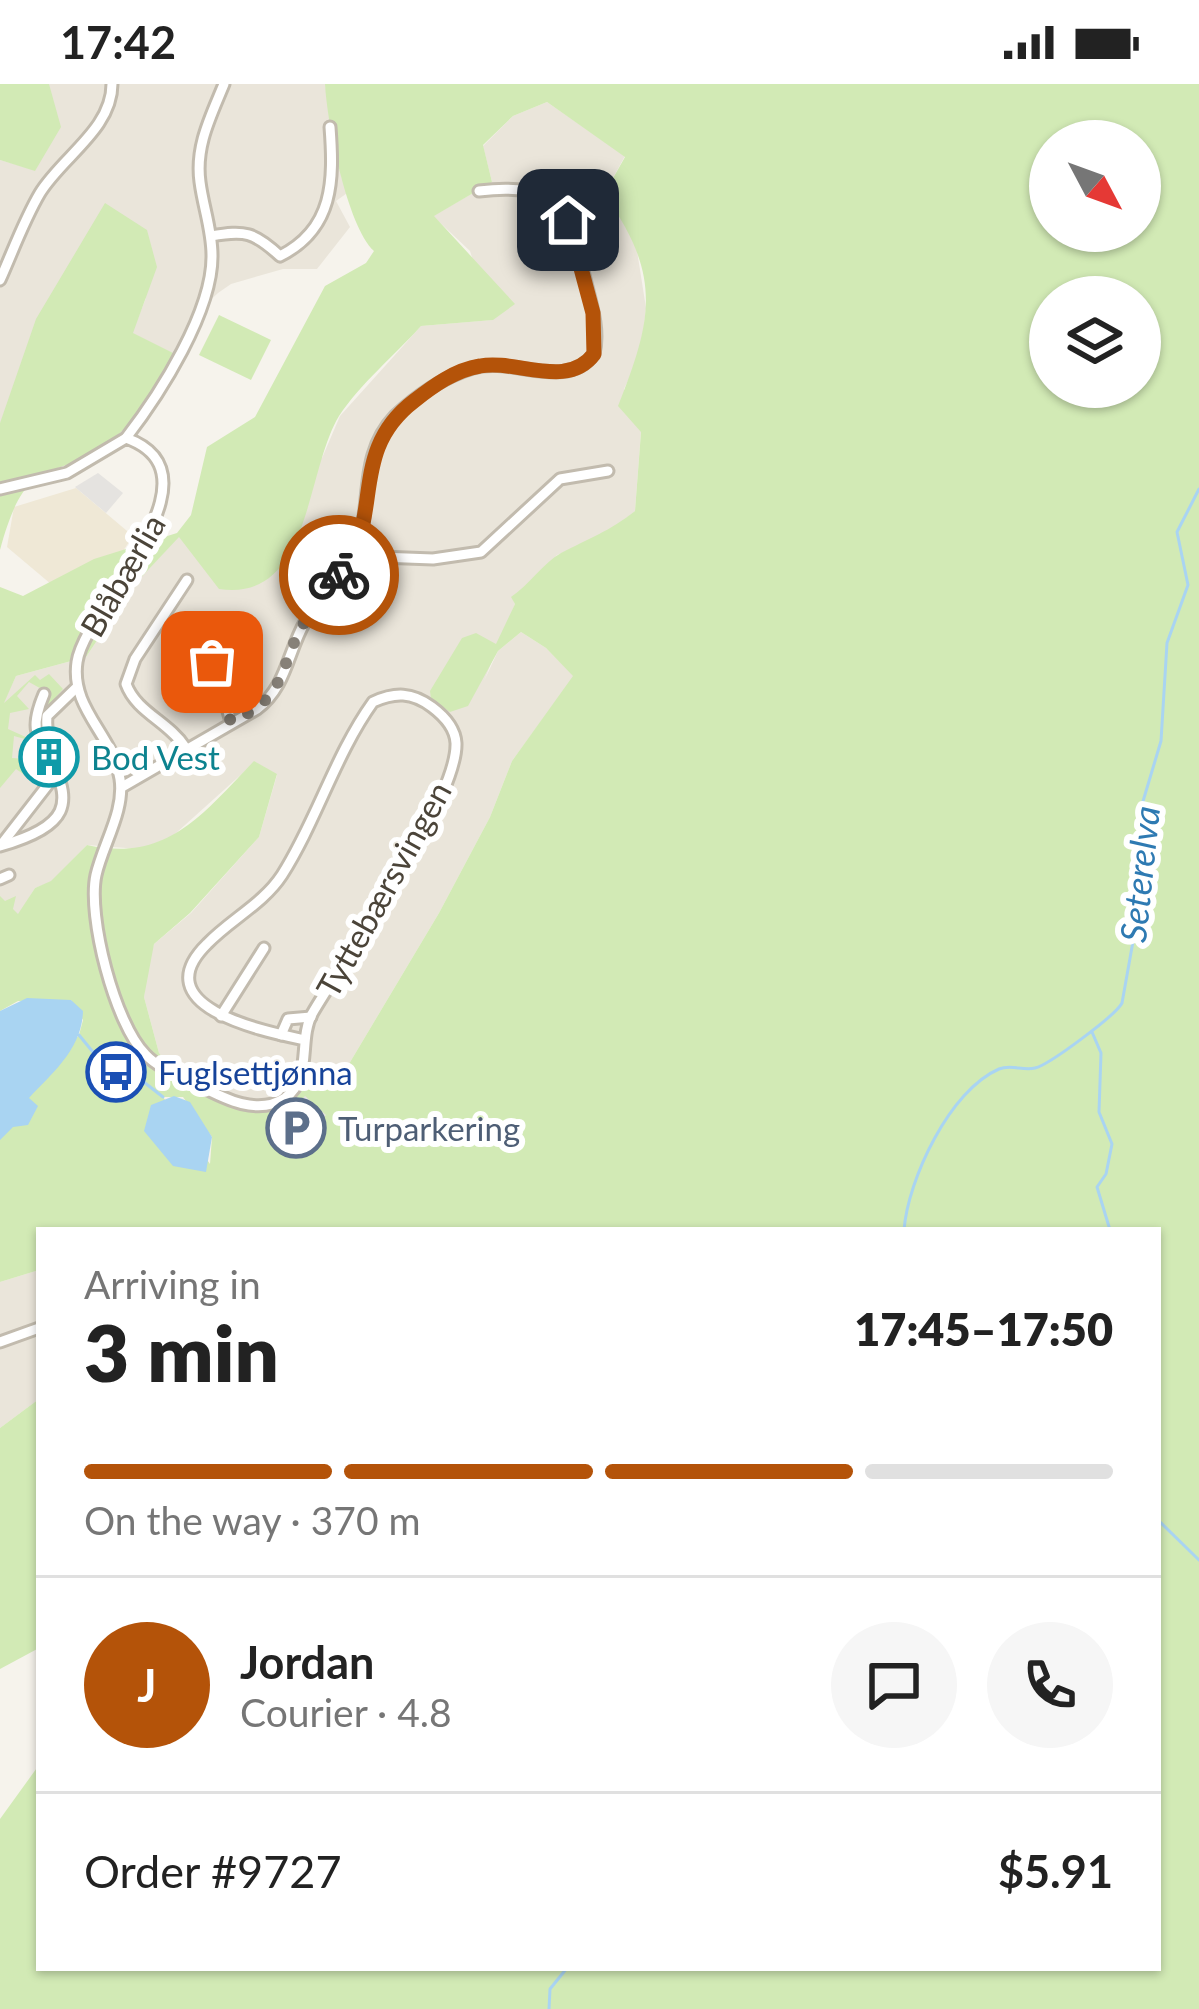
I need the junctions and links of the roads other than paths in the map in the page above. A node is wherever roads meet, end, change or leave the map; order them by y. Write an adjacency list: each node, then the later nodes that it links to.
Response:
1 (112, 84): 6 (street)
2 (224, 84): 5 (street)
3 (330, 127): 5 (street)
4 (479, 191): 10 (street)
5 (211, 236): 7 (street)
6 (0, 280)
7 (126, 438): 9 (street); 13 (street, Blåbærlia)
8 (608, 471): 10 (street)
9 (0, 489)
10 (353, 556): 15 (street)
11 (187, 580): 16 (street)
12 (222, 668): 15 (street)
13 (77, 687): 17 (street, Blåbærlia); 18 (street)
14 (44, 694): 17 (street)
15 (231, 722): 16 (street)
16 (184, 747): 18 (street)
17 (58, 763): 19 (street); 19 (street)
18 (122, 787): 24 (street)
19 (1, 846)
20 (264, 948): 21 (street)
21 (221, 1016): 22 (street, Tyttebærsvingen); 23 (street)
22 (311, 1017): 23 (street, Tyttebærsvingen); 24 (street, Tyttebærsvingen)
23 (280, 1035): 24 (street)
24 (304, 1040)
25 (36, 1329): 26 (street)
26 (0, 1342)

